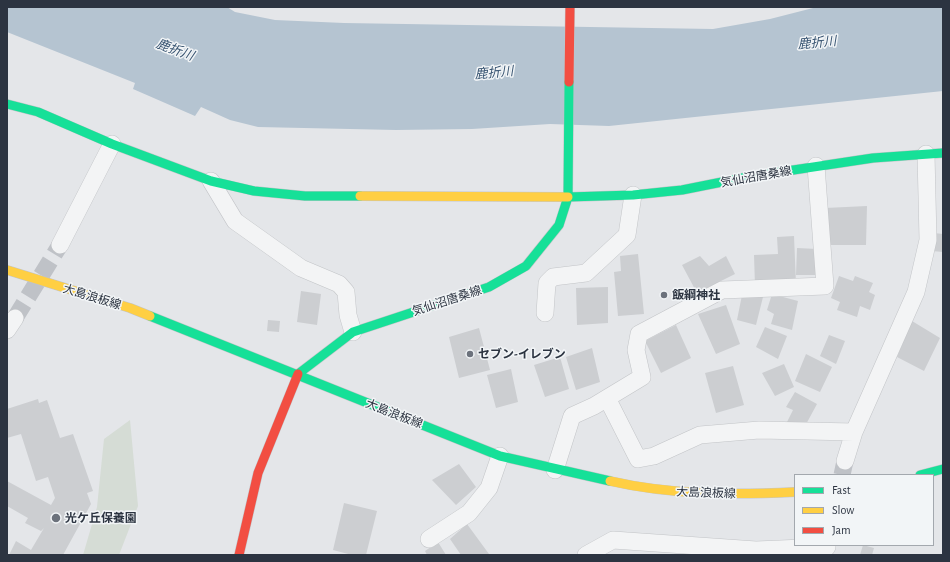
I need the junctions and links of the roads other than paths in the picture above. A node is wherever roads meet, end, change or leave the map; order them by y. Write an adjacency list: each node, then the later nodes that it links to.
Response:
1 (570, 7): 9 (main road, 気仙沼唐桑線)
2 (7, 104): 3 (main road)
3 (112, 144): 7 (main road); 10 (street)
4 (943, 153): 5 (main road, 気仙沼唐桑線)
5 (926, 154): 6 (main road, 気仙沼唐桑線); 16 (street)
6 (816, 166): 8 (main road, 気仙沼唐桑線); 15 (street)
7 (210, 181): 9 (main road); 13 (street)
8 (633, 195): 9 (main road, 気仙沼唐桑線); 12 (street)
9 (568, 197): 13 (main road, 気仙沼唐桑線)
10 (60, 245)
11 (7, 270): 14 (main road, 大島浪板線)
12 (545, 313)
13 (354, 332): 14 (main road, 気仙沼唐桑線)
14 (298, 374): 17 (main road, 大島浪板線); 25 (main road)
15 (607, 398): 16 (street); 20 (street)
16 (854, 432): 18 (street)
17 (500, 456): 20 (main road, 大島浪板線); 23 (street)
18 (845, 461)
19 (943, 469): 21 (main road)
20 (555, 470): 22 (main road, 大島浪板線)
21 (924, 474)
22 (794, 492)
23 (429, 539)
24 (827, 546): 26 (street)
25 (239, 555)
26 (586, 555)

